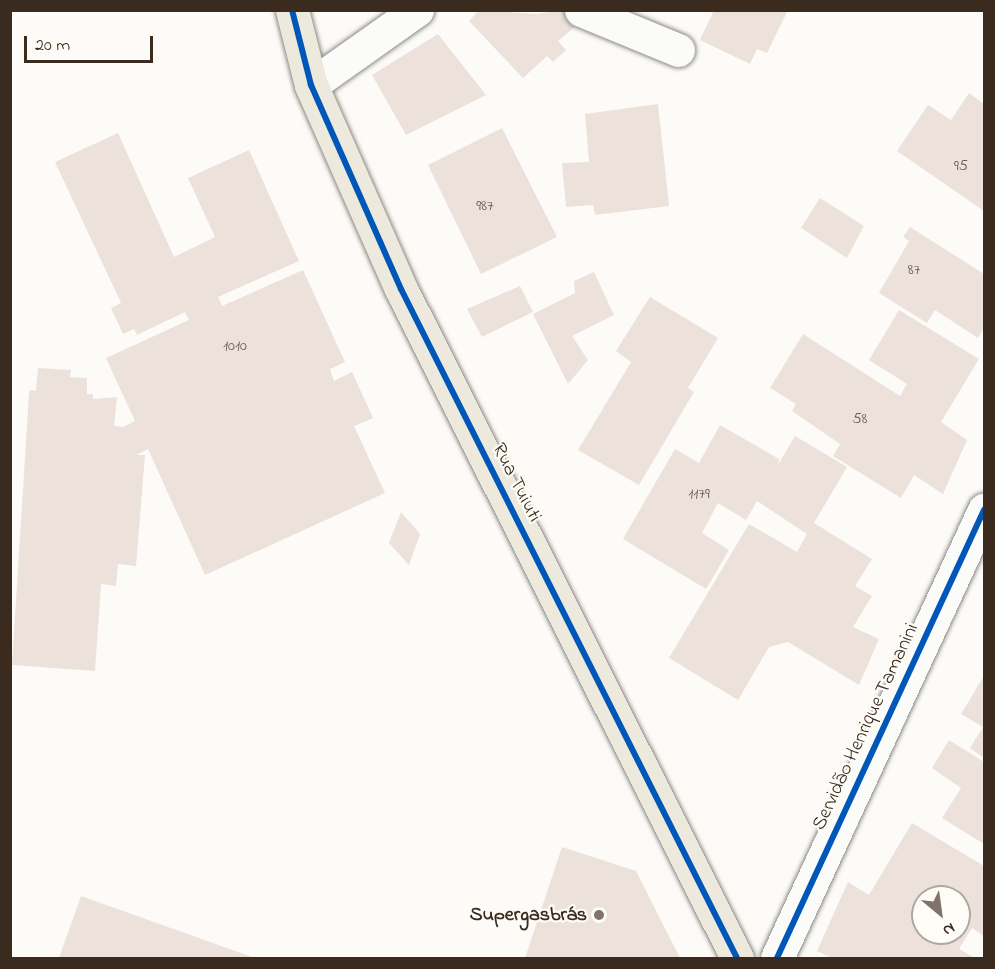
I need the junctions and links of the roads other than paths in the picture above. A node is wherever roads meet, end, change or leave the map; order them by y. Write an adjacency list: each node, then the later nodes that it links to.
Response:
1 (417, 10): 5 (street)
2 (581, 10): 4 (street)
3 (297, 16): 5 (main road, Rua Tuiuti)
4 (678, 50)
5 (311, 86): 7 (main road, Rua Tuiuti)
6 (984, 510): 8 (street, Servidão Henrique Tamanini)
7 (737, 958)
8 (777, 958)

